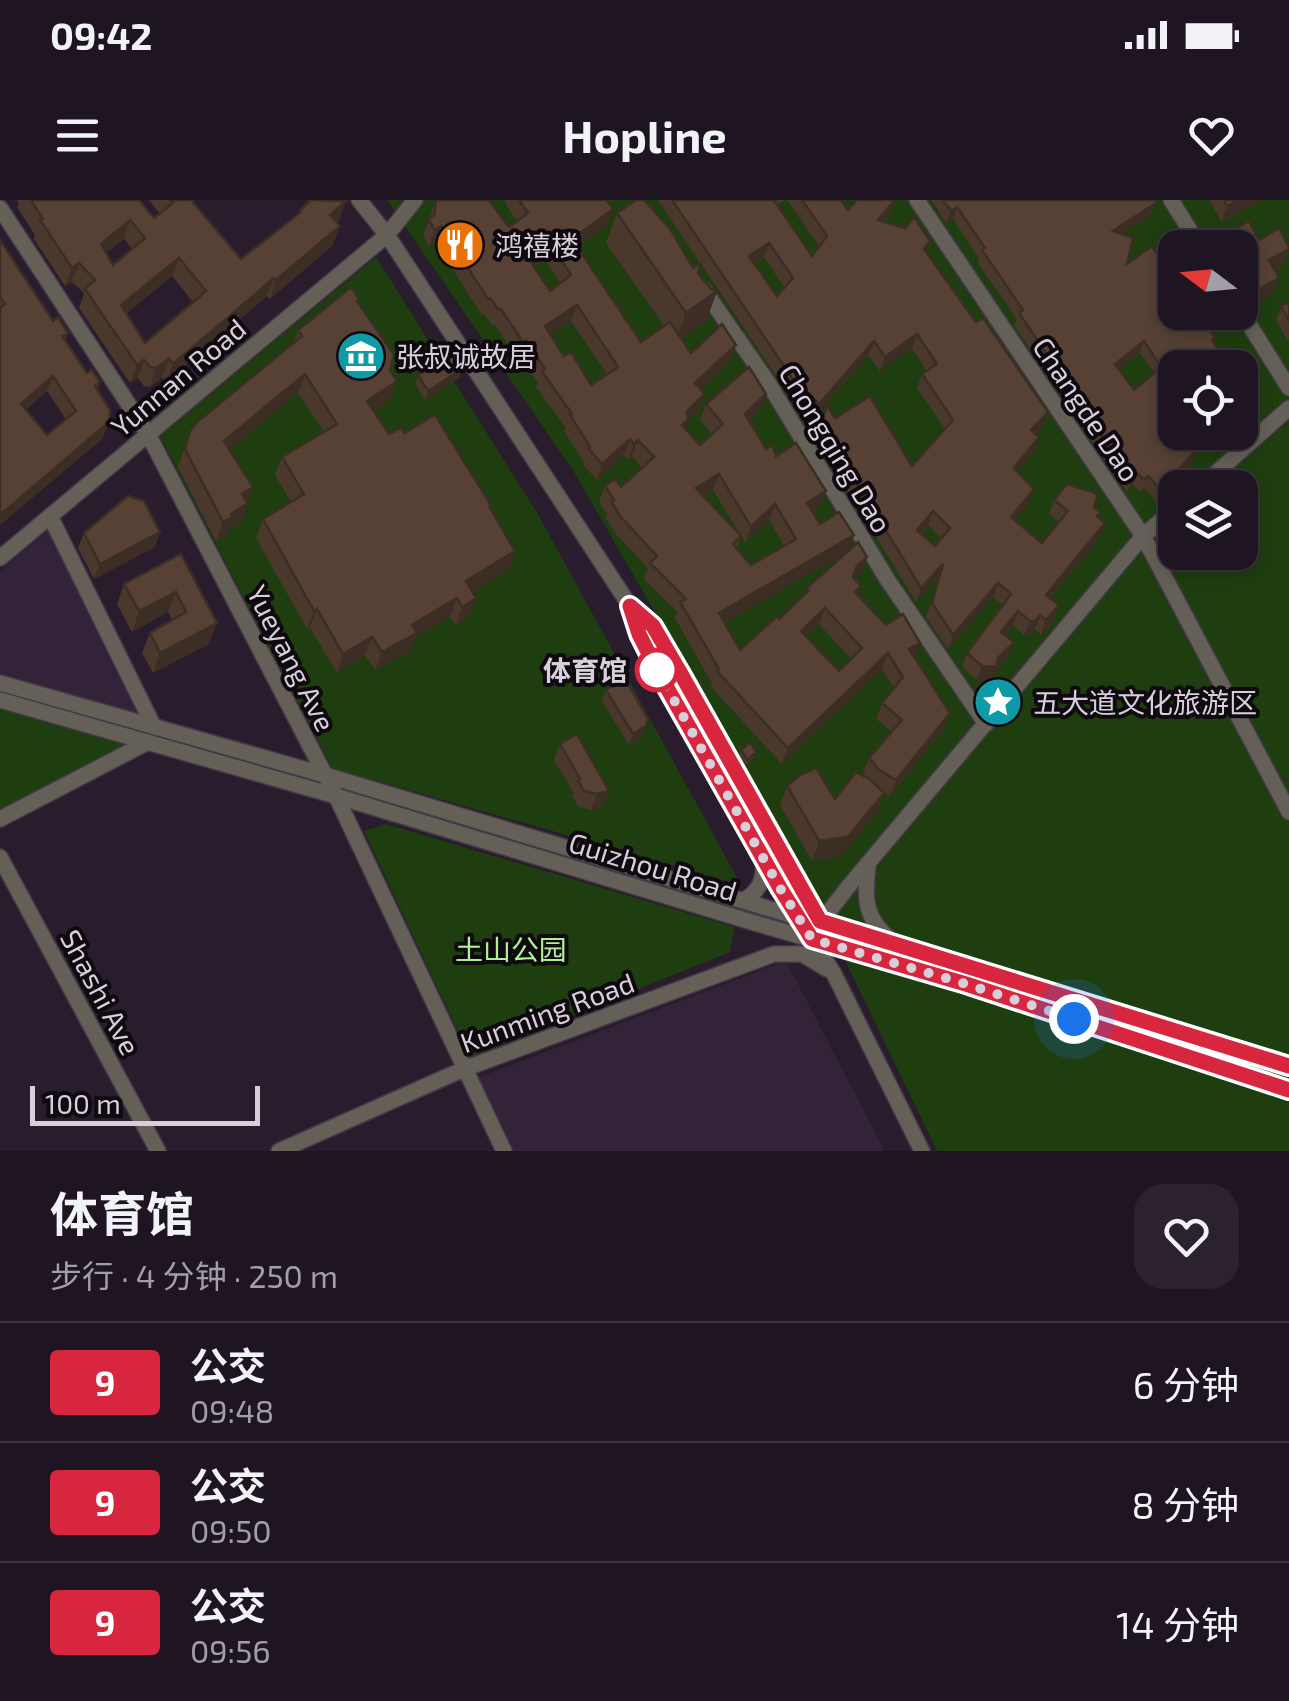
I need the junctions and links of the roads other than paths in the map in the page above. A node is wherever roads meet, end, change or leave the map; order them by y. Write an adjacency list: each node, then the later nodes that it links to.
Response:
1 (359, 200): 7 (street)
2 (414, 200): 7 (street, Yunnan Road)
3 (917, 200): 16 (street, Changde Dao)
4 (1171, 200): 6 (street)
5 (0, 208): 12 (street, Yueyang Ave)
6 (1190, 230)
7 (387, 235): 12 (street, Yunnan Road); 18 (street)
8 (690, 269): 21 (street, Chongqing Dao)
9 (1253, 330): 10 (street)
10 (1289, 388)
11 (1289, 408): 13 (street)
12 (148, 434): 14 (street, Yunnan Road); 23 (street, Yueyang Ave)
13 (1219, 470)
14 (50, 516): 17 (street, Yunnan Road); 22 (street)
15 (1158, 523): 16 (street)
16 (1143, 536): 21 (street); 25 (street, Changde Dao)
17 (0, 558)
18 (630, 606): 27 (street); 32 (street)
19 (0, 683): 22 (street, Guizhou Road)
20 (0, 700): 22 (street, Guizhou Road)
21 (986, 724): 29 (street)
22 (151, 734): 23 (street, Guizhou Road); 24 (street, Guizhou Road); 26 (street)
23 (324, 775): 24 (street, Yueyang Ave); 30 (street, Guizhou Road)
24 (336, 796): 33 (street, Guizhou Road); 37 (street, Yueyang Ave)
25 (1289, 812)
26 (0, 819)
27 (763, 856): 30 (street); 31 (street)
28 (0, 857): 39 (street, Shashi Ave)
29 (868, 865): 32 (street); 34 (street)
30 (744, 900): 31 (street, Guizhou Road)
31 (797, 916): 32 (street, Guizhou Road); 33 (street)
32 (820, 921): 33 (street); 34 (street, Guizhou Road)
33 (812, 939): 35 (street); 38 (street, Guizhou Road)
34 (898, 946): 36 (street, Guizhou Road)
35 (834, 974): 37 (street, Kunming Road); 42 (street)
36 (1289, 1066)
37 (464, 1069): 40 (street, Kunming Road); 41 (street, Yueyang Ave)
38 (1289, 1090)
39 (158, 1151)
40 (279, 1151)
41 (504, 1151)
42 (922, 1151)

